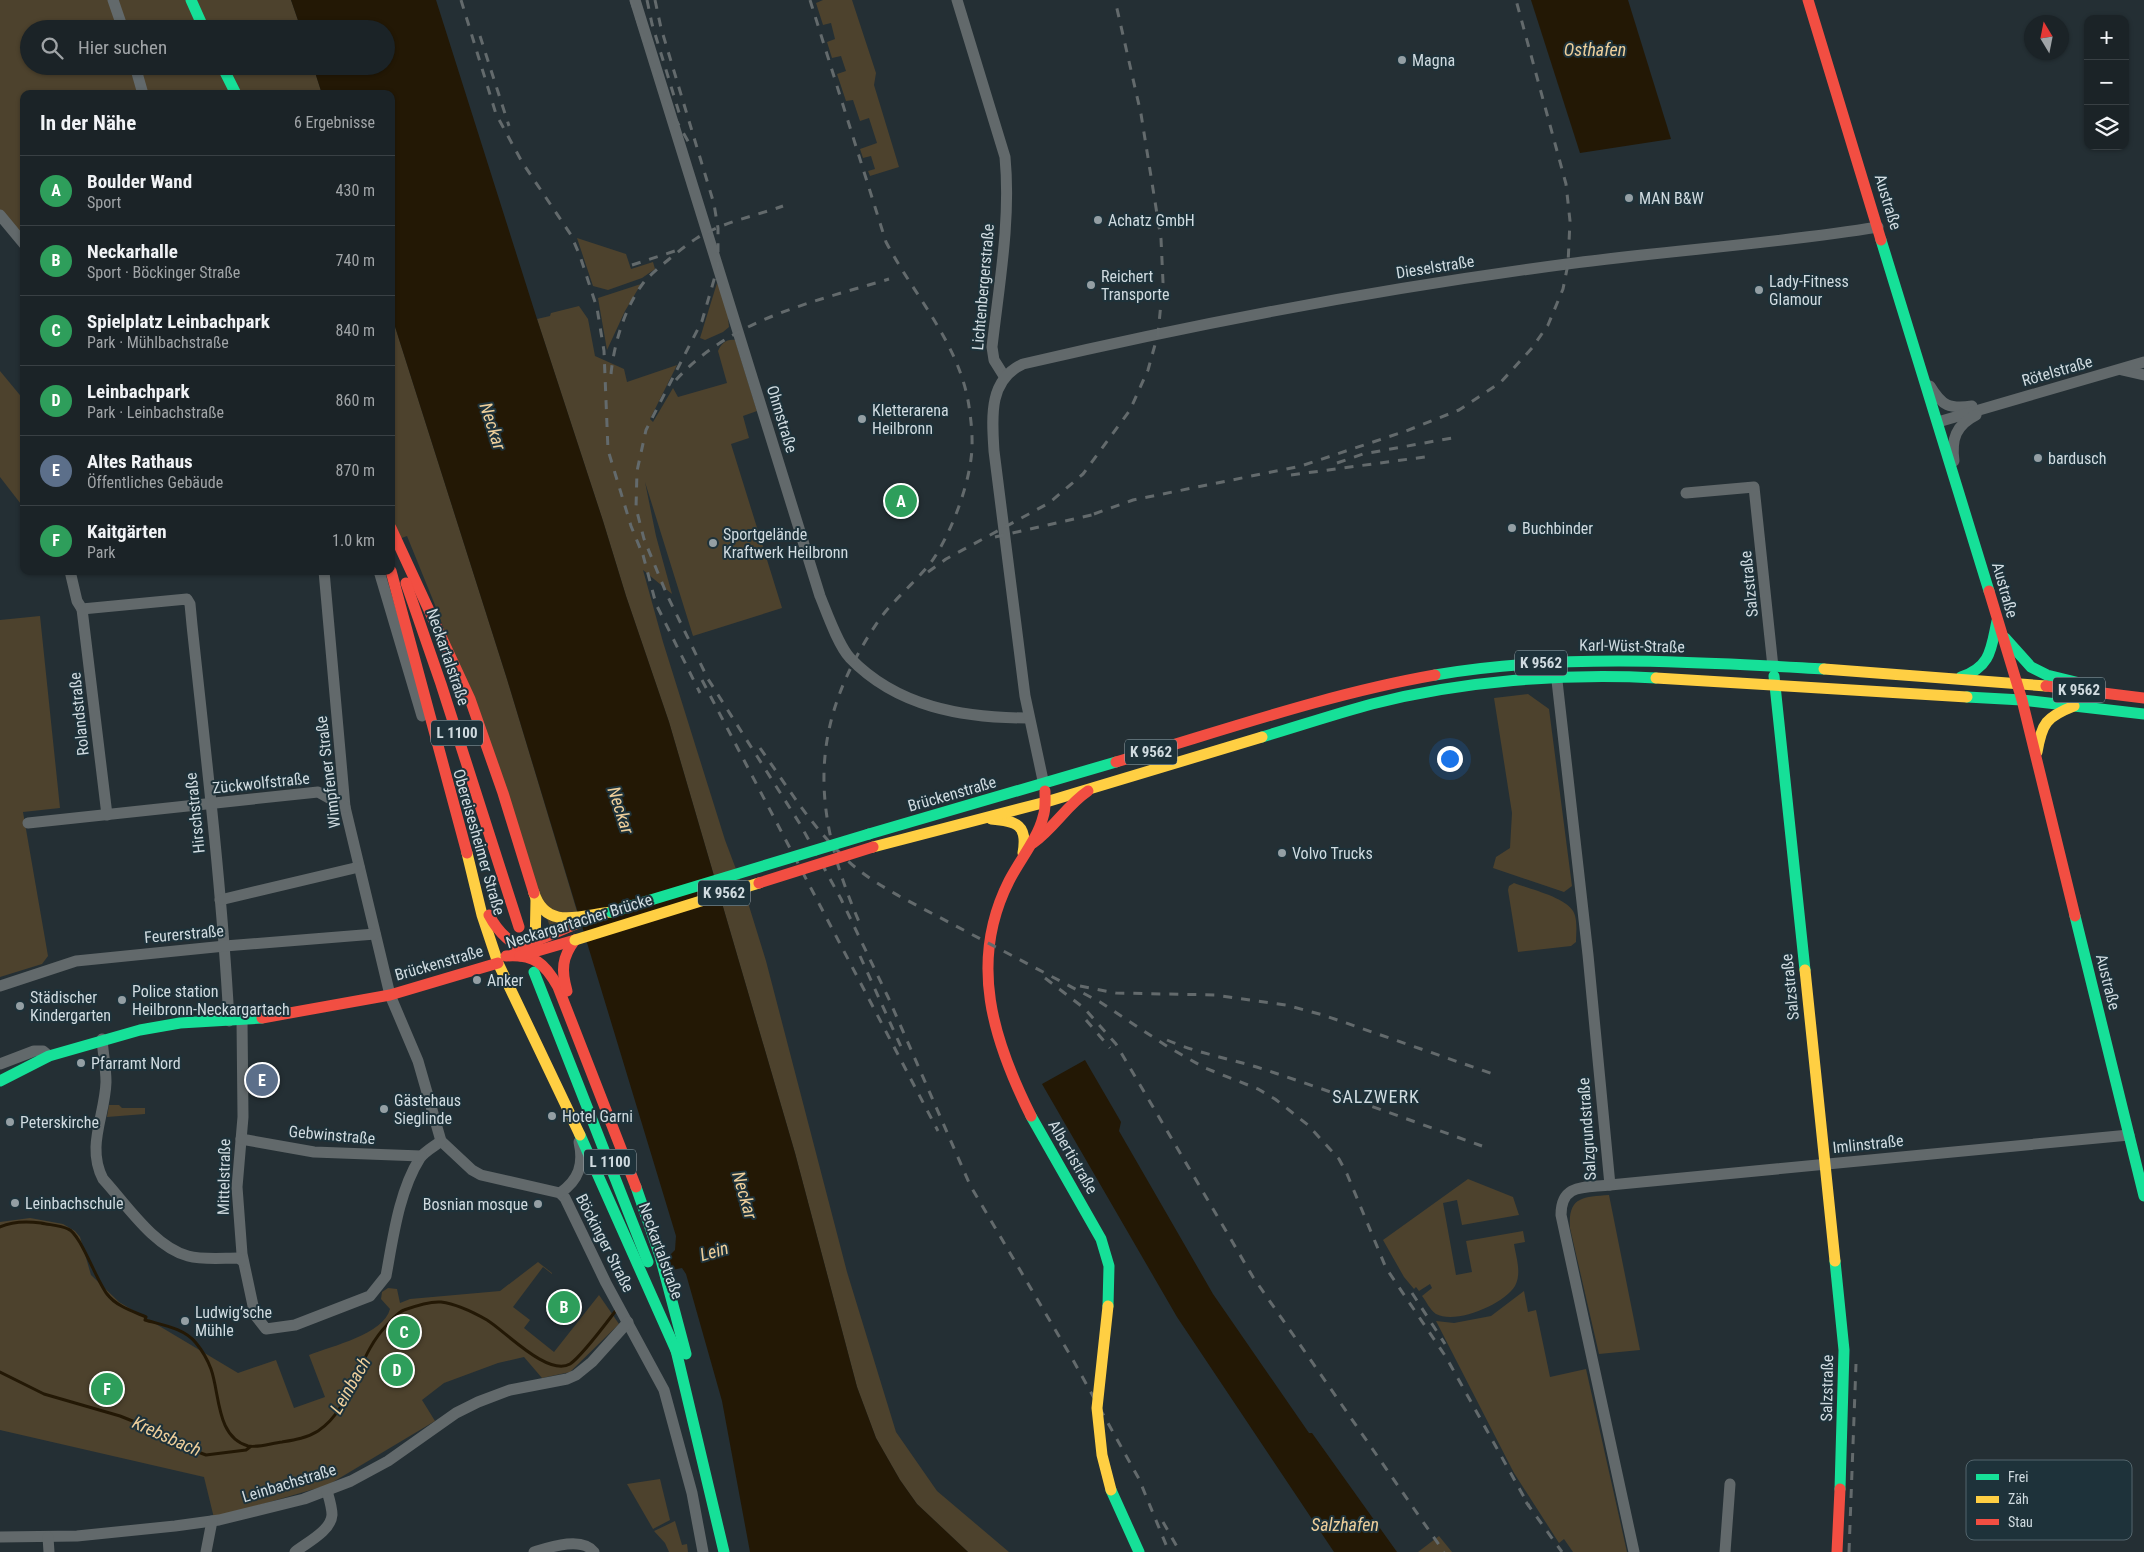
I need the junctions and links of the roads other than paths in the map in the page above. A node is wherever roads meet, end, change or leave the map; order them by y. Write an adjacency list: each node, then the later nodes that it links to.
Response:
1 (113, 0): 6 (street)
2 (190, 0): 7 (main road)
3 (635, 0): 43 (street, Ohmstraße)
4 (957, 0): 19 (street, Lichtenbergerstraße)
5 (1808, 0): 13 (main road, Austraße)
6 (119, 20)
7 (200, 20)
8 (137, 75): 10 (street)
9 (226, 75): 11 (main road)
10 (142, 90)
11 (234, 90)
12 (0, 215): 14 (street)
13 (1878, 227): 17 (main road, Austraße); 19 (street, Dieselstraße)
14 (20, 239)
15 (2144, 362): 16 (street, Rötelstraße)
16 (2120, 370): 18 (street, Rötelstraße); 20 (street, Rötelstraße)
17 (1922, 372): 20 (street, Rötelstraße); 21 (main road, Austraße)
18 (2144, 375)
19 (1004, 376): 43 (street)
20 (2001, 404): 21 (street, Rötelstraße); 22 (street, Rötelstraße)
21 (1938, 422): 22 (main road, Austraße)
22 (1958, 487): 31 (main road, Austraße)
23 (1686, 493): 34 (street, Salzstraße)
24 (395, 537): 61 (main road)
25 (395, 552): 63 (main road, Neckartalstraße / L 1100)
26 (71, 575): 30 (street, Rolandstraße)
27 (324, 575): 50 (street, Wimpfener Straße)
28 (380, 575): 46 (street, Obereisesheimer Straße)
29 (392, 575): 46 (main road)
30 (82, 609): 49 (street, Hirschstraße); 51 (street, Rolandstraße)
31 (1998, 620): 32 (main road, Austraße); 35 (main road)
32 (2002, 634): 37 (main road, Austraße); 39 (main road)
33 (1554, 662): 34 (main road, Karl-Wüst-Straße / K 9562); 36 (street, Salzgrundstraße); 45 (main road, Karl-Wüst-Straße / K 9562)
34 (1773, 667): 35 (main road, Karl-Wüst-Straße / K 9562); 38 (main road, Salzstraße)
35 (1961, 677): 37 (main road, Karl-Wüst-Straße / K 9562)
36 (1556, 678): 38 (main road, Karl-Wüst-Straße / K 9562); 47 (main road, Karl-Wüst-Straße / K 9562); 86 (street, Salzgrundstraße)
37 (2016, 682): 39 (main road, Karl-Wüst-Straße / K 9562); 40 (main road, Austraße)
38 (1775, 684): 40 (main road, Karl-Wüst-Straße / K 9562); 85 (main road, Salzstraße)
39 (2143, 698)
40 (2022, 700): 41 (main road, Karl-Wüst-Straße / K 9562); 44 (main road, Austraße)
41 (2074, 706): 42 (main road, Karl-Wüst-Straße / K 9562); 44 (main road)
42 (2144, 714)
43 (1028, 718): 45 (street)
44 (2036, 756): 81 (main road, Austraße)
45 (1044, 785): 48 (main road, Albertistraße); 55 (main road, Brückenstraße / K 9562)
46 (448, 786): 54 (main road, Obereisesheimer Straße)
47 (1095, 787): 48 (main road, Karl-Wüst-Straße / K 9562); 56 (main road)
48 (1046, 802): 52 (main road, Brückenstraße / K 9562); 56 (main road, Albertistraße)
49 (211, 804): 50 (street, Zückwolfstraße); 51 (street, Zückwolfstraße); 60 (street, Hirschstraße)
50 (345, 808): 59 (street, Wimpfener Straße)
51 (107, 815): 53 (street, Zückwolfstraße)
52 (983, 818): 57 (main road, Brückenstraße / K 9562); 58 (main road)
53 (28, 823)
54 (462, 833): 68 (main road); 69 (main road, Obereisesheimer Straße)
55 (869, 834): 62 (main road, Neckargartacher Brücke / K 9562, bridge)
56 (1031, 844): 58 (main road, Albertistraße)
57 (873, 847): 66 (main road, Neckargartacher Brücke / K 9562, bridge)
58 (1021, 862): 105 (main road, Albertistraße, bridge)
59 (359, 867): 60 (street); 64 (street, Wimpfener Straße)
60 (220, 900): 67 (street, Hirschstraße)
61 (536, 900): 62 (main road); 65 (main road)
62 (569, 923): 65 (main road, Neckargartacher Brücke / K 9562)
63 (520, 927)
64 (375, 934): 67 (street, Feurerstraße); 72 (street, Wimpfener Straße)
65 (536, 940): 68 (main road); 68 (main road, Neckargartacher Brücke / K 9562)
66 (575, 940): 68 (main road, Neckargartacher Brücke / K 9562); 78 (main road)
67 (225, 946): 71 (street, Feurerstraße); 74 (street, Hirschstraße)
68 (526, 952): 69 (main road, Neckargartacher Brücke / K 9562); 78 (main road)
69 (502, 960): 72 (main road, Brückenstraße / K 9562); 80 (main road, Obereisesheimer Straße)
70 (534, 972): 91 (main road, Neckartalstraße / L 1100)
71 (0, 986)
72 (390, 995): 73 (main road, K 9562); 83 (street)
73 (242, 1020): 74 (main road, K 9562); 82 (street, Mittelstraße)
74 (229, 1021): 75 (main road, K 9562)
75 (102, 1039): 76 (main road, K 9562); 89 (street)
76 (49, 1056): 77 (street); 79 (main road, K 9562)
77 (0, 1064)
78 (594, 1072): 92 (main road)
79 (0, 1081)
80 (566, 1105): 87 (street, Obereisesheimer Straße); 91 (main road)
81 (2129, 1135): 85 (street, Imlinstraße); 88 (main road, Austraße)
82 (241, 1139): 84 (street, Gebwinstraße); 89 (street, Mittelstraße)
83 (441, 1141): 84 (street); 87 (street, Böckinger Straße)
84 (421, 1156): 89 (street, Mittelstraße)
85 (1825, 1164): 86 (street, Imlinstraße); 108 (main road, Salzstraße)
86 (1610, 1185): 106 (street, Salzgrundstraße)
87 (560, 1192): 90 (street, Böckinger Straße)
88 (2144, 1196)
89 (243, 1261)
90 (626, 1319): 94 (street, Leinbachstraße); 103 (street, Böckinger Straße)
91 (678, 1355): 92 (main road, Neckartalstraße / L 1100)
92 (709, 1479): 104 (main road, Neckartalstraße / L 1100)
93 (1730, 1484): 107 (street)
94 (327, 1491): 95 (street, Leinbachstraße); 100 (street)
95 (212, 1521): 97 (street, Leinbachstraße); 99 (street)
96 (0, 1537): 97 (street, Leinbachstraße)
97 (48, 1537): 98 (street)
98 (49, 1552)
99 (206, 1552)
100 (295, 1552)
101 (534, 1552): 102 (street)
102 (594, 1552)
103 (703, 1552)
104 (724, 1552)
105 (1139, 1552)
106 (1634, 1552)
107 (1725, 1552)
108 (1837, 1552)

